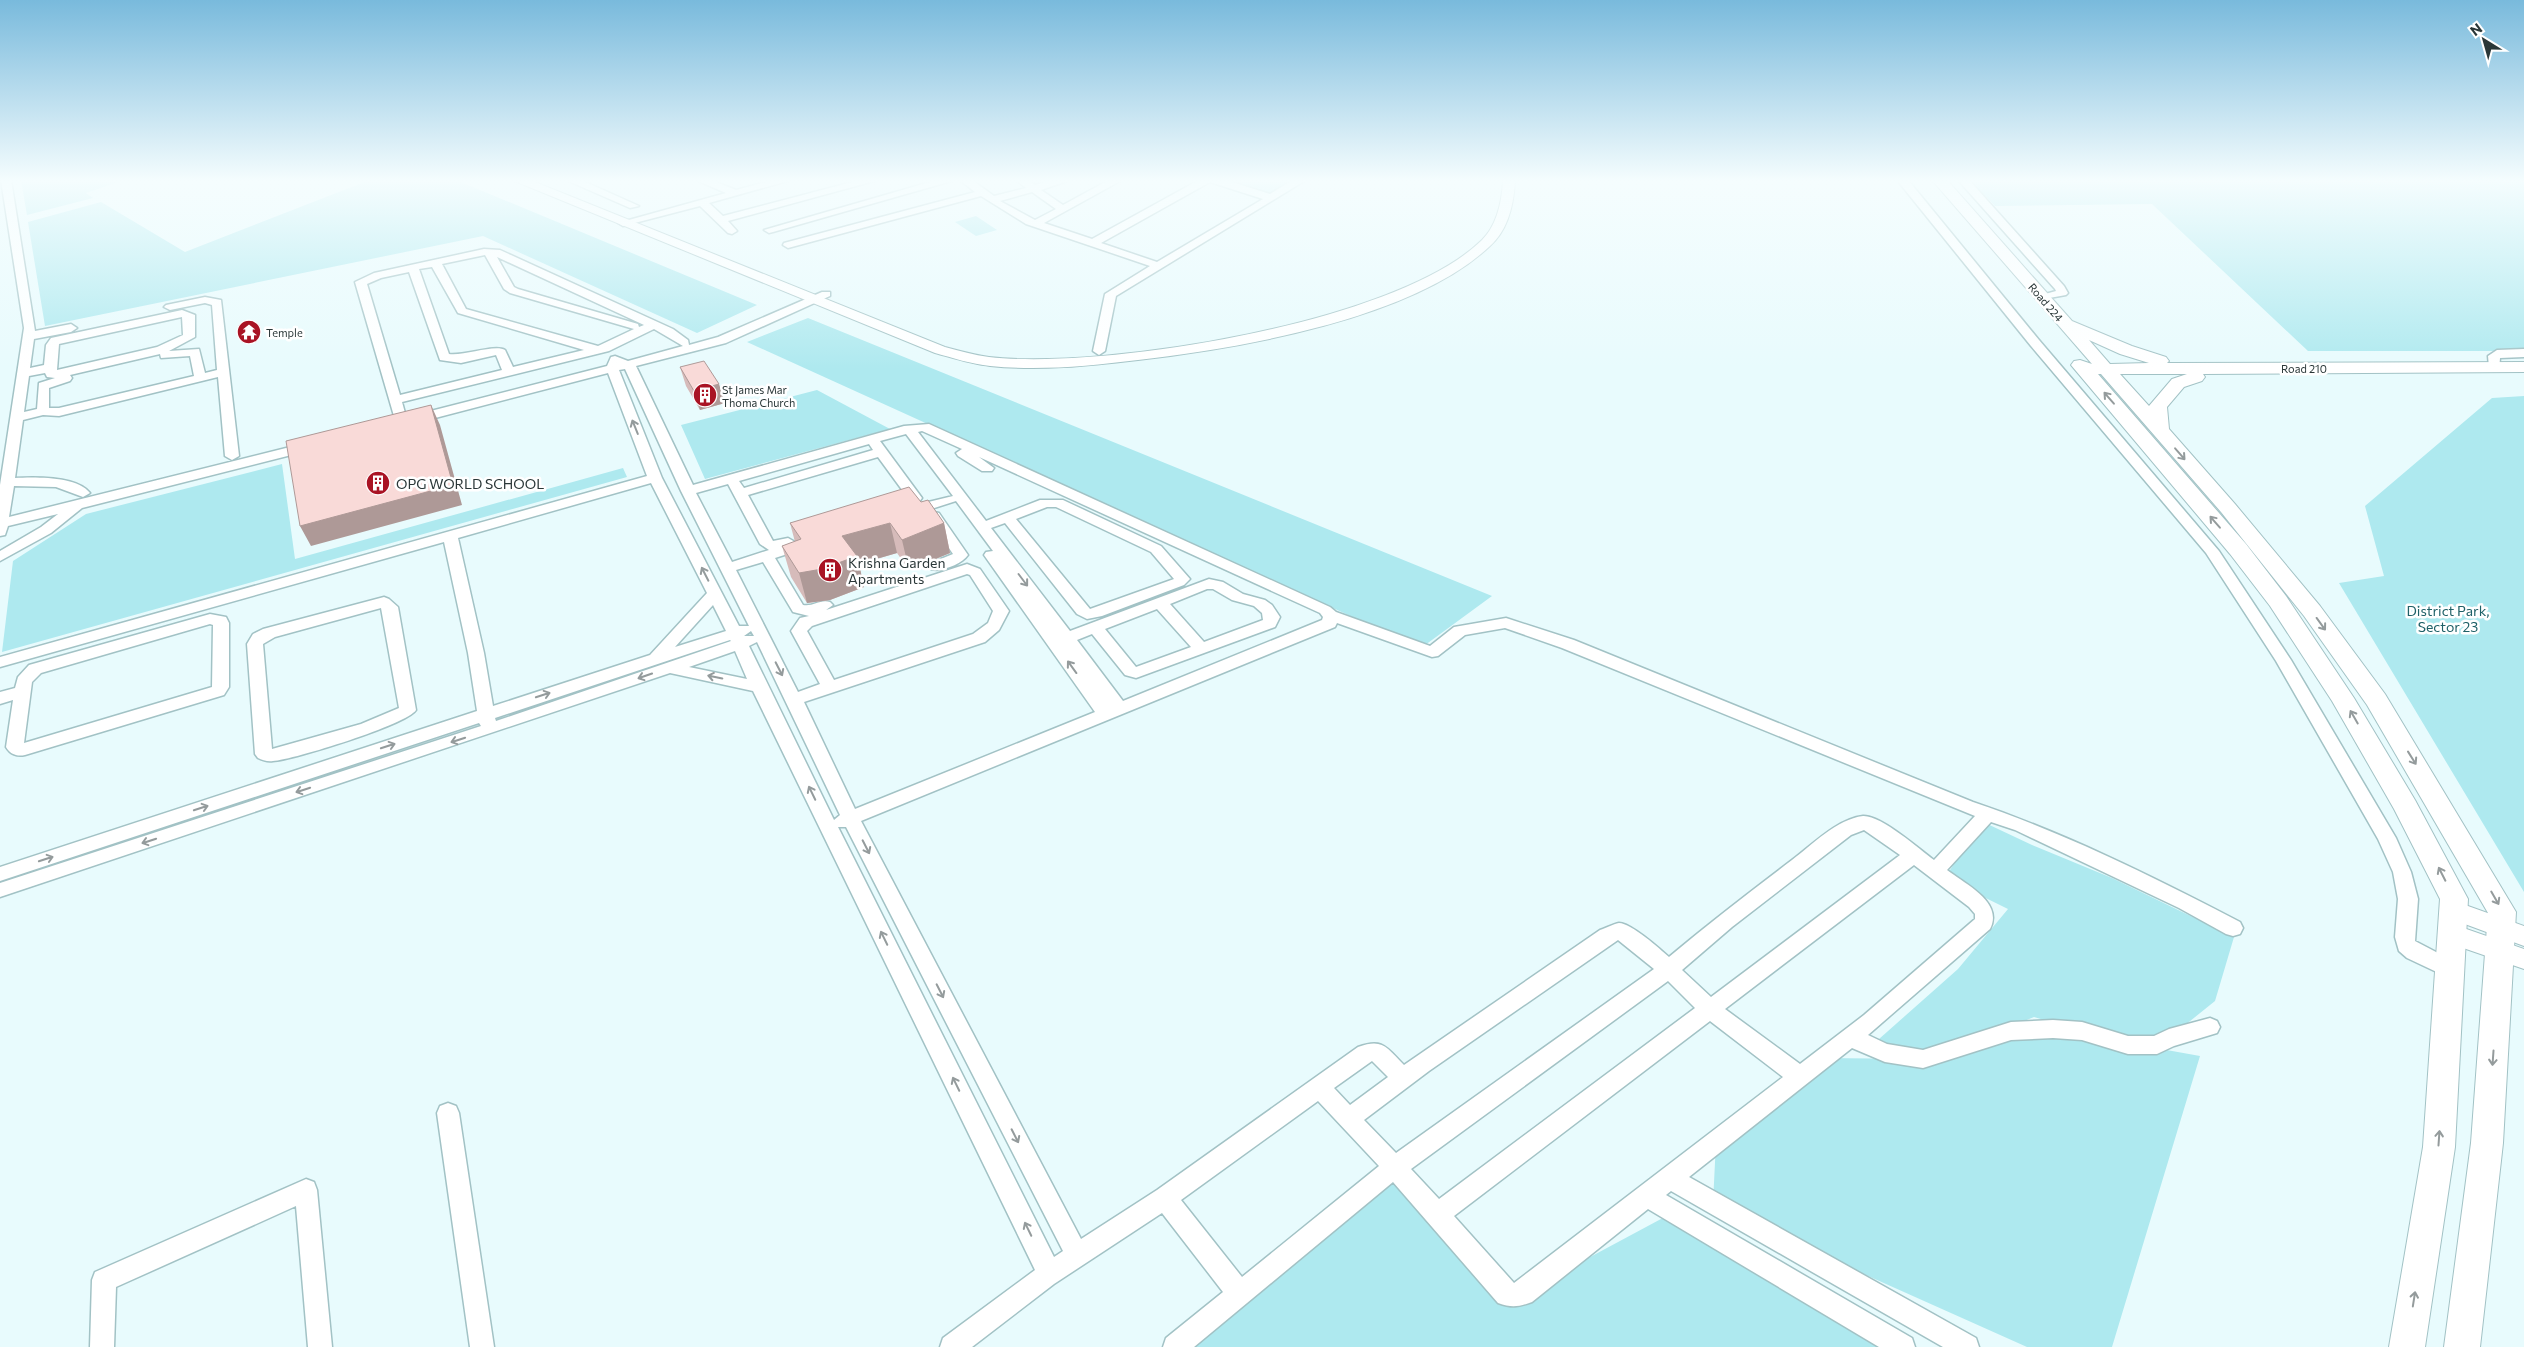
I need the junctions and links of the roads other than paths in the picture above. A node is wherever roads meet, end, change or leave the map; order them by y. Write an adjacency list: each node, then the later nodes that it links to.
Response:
1 (17, 243): 23 (street)
2 (694, 243): 19 (street)
3 (796, 243): 12 (street)
4 (1093, 243): 16 (street)
5 (1195, 243): 16 (street)
6 (1466, 243): 28 (street)
7 (1486, 243): 28 (street)
8 (1953, 243): 62 (street)
9 (1976, 243): 24 (main road, Road 224)
10 (1994, 243): 20 (main road, Road 224)
11 (2020, 243): 20 (street)
12 (788, 245)
13 (489, 252): 14 (street); 22 (street); 22 (street)
14 (436, 262): 17 (street); 26 (street)
15 (374, 264): 18 (street)
16 (1157, 265): 27 (street)
17 (413, 268): 18 (street); 37 (street)
18 (378, 276): 43 (street)
19 (815, 295): 25 (street); 27 (street); 28 (street); 32 (street)
20 (2042, 298): 21 (main road, Road 224)
21 (2063, 321): 38 (main road, Road 224); 39 (main road)
22 (648, 327): 25 (street); 26 (street)
23 (29, 336): 36 (street); 40 (street)
24 (2058, 339)
25 (684, 343): 31 (street)
26 (598, 350): 37 (street)
27 (1099, 351): 28 (street)
28 (1133, 352)
29 (2524, 353): 35 (street)
30 (2070, 354): 38 (main road)
31 (613, 365): 32 (street); 43 (street); 51 (street, one-way to 31)
32 (629, 365): 54 (street)
33 (2524, 367): 35 (main road, Road 210)
34 (50, 368): 34 (street); 40 (street)
35 (2482, 370): 39 (main road, Road 210); 41 (main road, Road 210)
36 (224, 372): 42 (street); 49 (street)
37 (509, 372): 43 (street)
38 (2098, 373): 39 (main road, Road 210); 46 (main road); 66 (main road, one-way to 38)
39 (2196, 373): 46 (main road)
40 (24, 374): 45 (street)
41 (2524, 376)
42 (200, 377): 44 (street); 44 (street)
43 (395, 400)
44 (43, 411): 45 (street)
45 (17, 418): 52 (street)
46 (2159, 430): 66 (main road, one-way to 66)
47 (909, 433): 48 (street); 50 (street); 54 (street); 56 (street); 60 (street); 69 (street)
48 (878, 448): 53 (street); 57 (street)
49 (232, 456): 55 (street); 55 (street)
50 (987, 468)
51 (656, 478): 61 (street); 67 (street, one-way to 51)
52 (8, 482): 55 (street); 59 (street)
53 (737, 489): 54 (street); 64 (street)
54 (690, 494): 65 (street)
55 (81, 499): 59 (street); 63 (street)
56 (950, 500): 57 (street); 83 (street, one-way to 56)
57 (925, 507): 64 (street)
58 (1007, 517): 58 (street); 60 (street)
59 (1, 522)
60 (982, 526): 73 (street, one-way to 73)
61 (450, 535): 76 (street); 84 (street)
62 (2212, 552): 99 (street)
63 (0, 556)
64 (767, 556): 65 (street)
65 (728, 568): 71 (street)
66 (2275, 576): 96 (main road, one-way to 66); 98 (main road, one-way to 98)
67 (715, 593): 72 (street); 75 (street)
68 (1160, 603): 70 (street); 74 (street); 74 (street)
69 (1328, 613): 83 (street); 90 (street)
70 (1095, 627): 73 (street); 74 (street)
71 (760, 631): 72 (street); 82 (street, one-way to 82)
72 (738, 638): 75 (street); 77 (street); 78 (street)
73 (1067, 638): 83 (street)
74 (1202, 649)
75 (654, 659): 84 (street, one-way to 75)
76 (0, 662)
77 (670, 667): 78 (street, one-way to 77); 84 (street, one-way to 84)
78 (760, 687): 91 (street, one-way to 78)
79 (830, 687): 79 (street); 82 (street)
80 (22, 692): 80 (street); 81 (street)
81 (0, 698)
82 (794, 699): 89 (street)
83 (1110, 708): 89 (street)
84 (488, 722): 87 (street, one-way to 84); 95 (street, one-way to 95)
85 (357, 730): 86 (street); 86 (street); 87 (street)
86 (327, 739): 88 (street)
87 (360, 755): 88 (street)
88 (329, 765): 94 (street, one-way to 88)
89 (848, 814): 91 (street); 114 (street, one-way to 114)
90 (1988, 814): 93 (street); 97 (street)
91 (827, 822): 115 (street, one-way to 91)
92 (1914, 855): 93 (street); 100 (street); 101 (street)
93 (1936, 871): 103 (street)
94 (0, 874)
95 (0, 890)
96 (2453, 922): 98 (street); 99 (main road)
97 (2233, 928)
98 (2512, 943): 125 (main road, one-way to 125)
99 (2450, 969): 124 (main road, one-way to 99)
100 (1668, 970): 101 (street); 105 (street); 109 (street)
101 (1711, 1010): 104 (street); 113 (street)
102 (2210, 1027): 103 (street)
103 (1850, 1037): 104 (street)
104 (1799, 1076): 110 (street)
105 (1404, 1078): 106 (street); 108 (street)
106 (1319, 1087): 108 (street); 112 (street)
107 (448, 1113): 119 (street)
108 (1348, 1119): 109 (street)
109 (1395, 1167): 113 (street); 116 (street)
110 (1669, 1178): 111 (street); 123 (street)
111 (1646, 1196): 113 (street); 122 (street)
112 (1165, 1198): 114 (street); 116 (street)
113 (1438, 1214)
114 (1077, 1255): 115 (street)
115 (1050, 1273): 120 (street)
116 (1241, 1295): 121 (street)
117 (102, 1347): 118 (street)
118 (320, 1347)
119 (482, 1347)
120 (952, 1347)
121 (1175, 1347)
122 (1903, 1347)
123 (1967, 1347)
124 (2407, 1347)
125 (2462, 1347)

